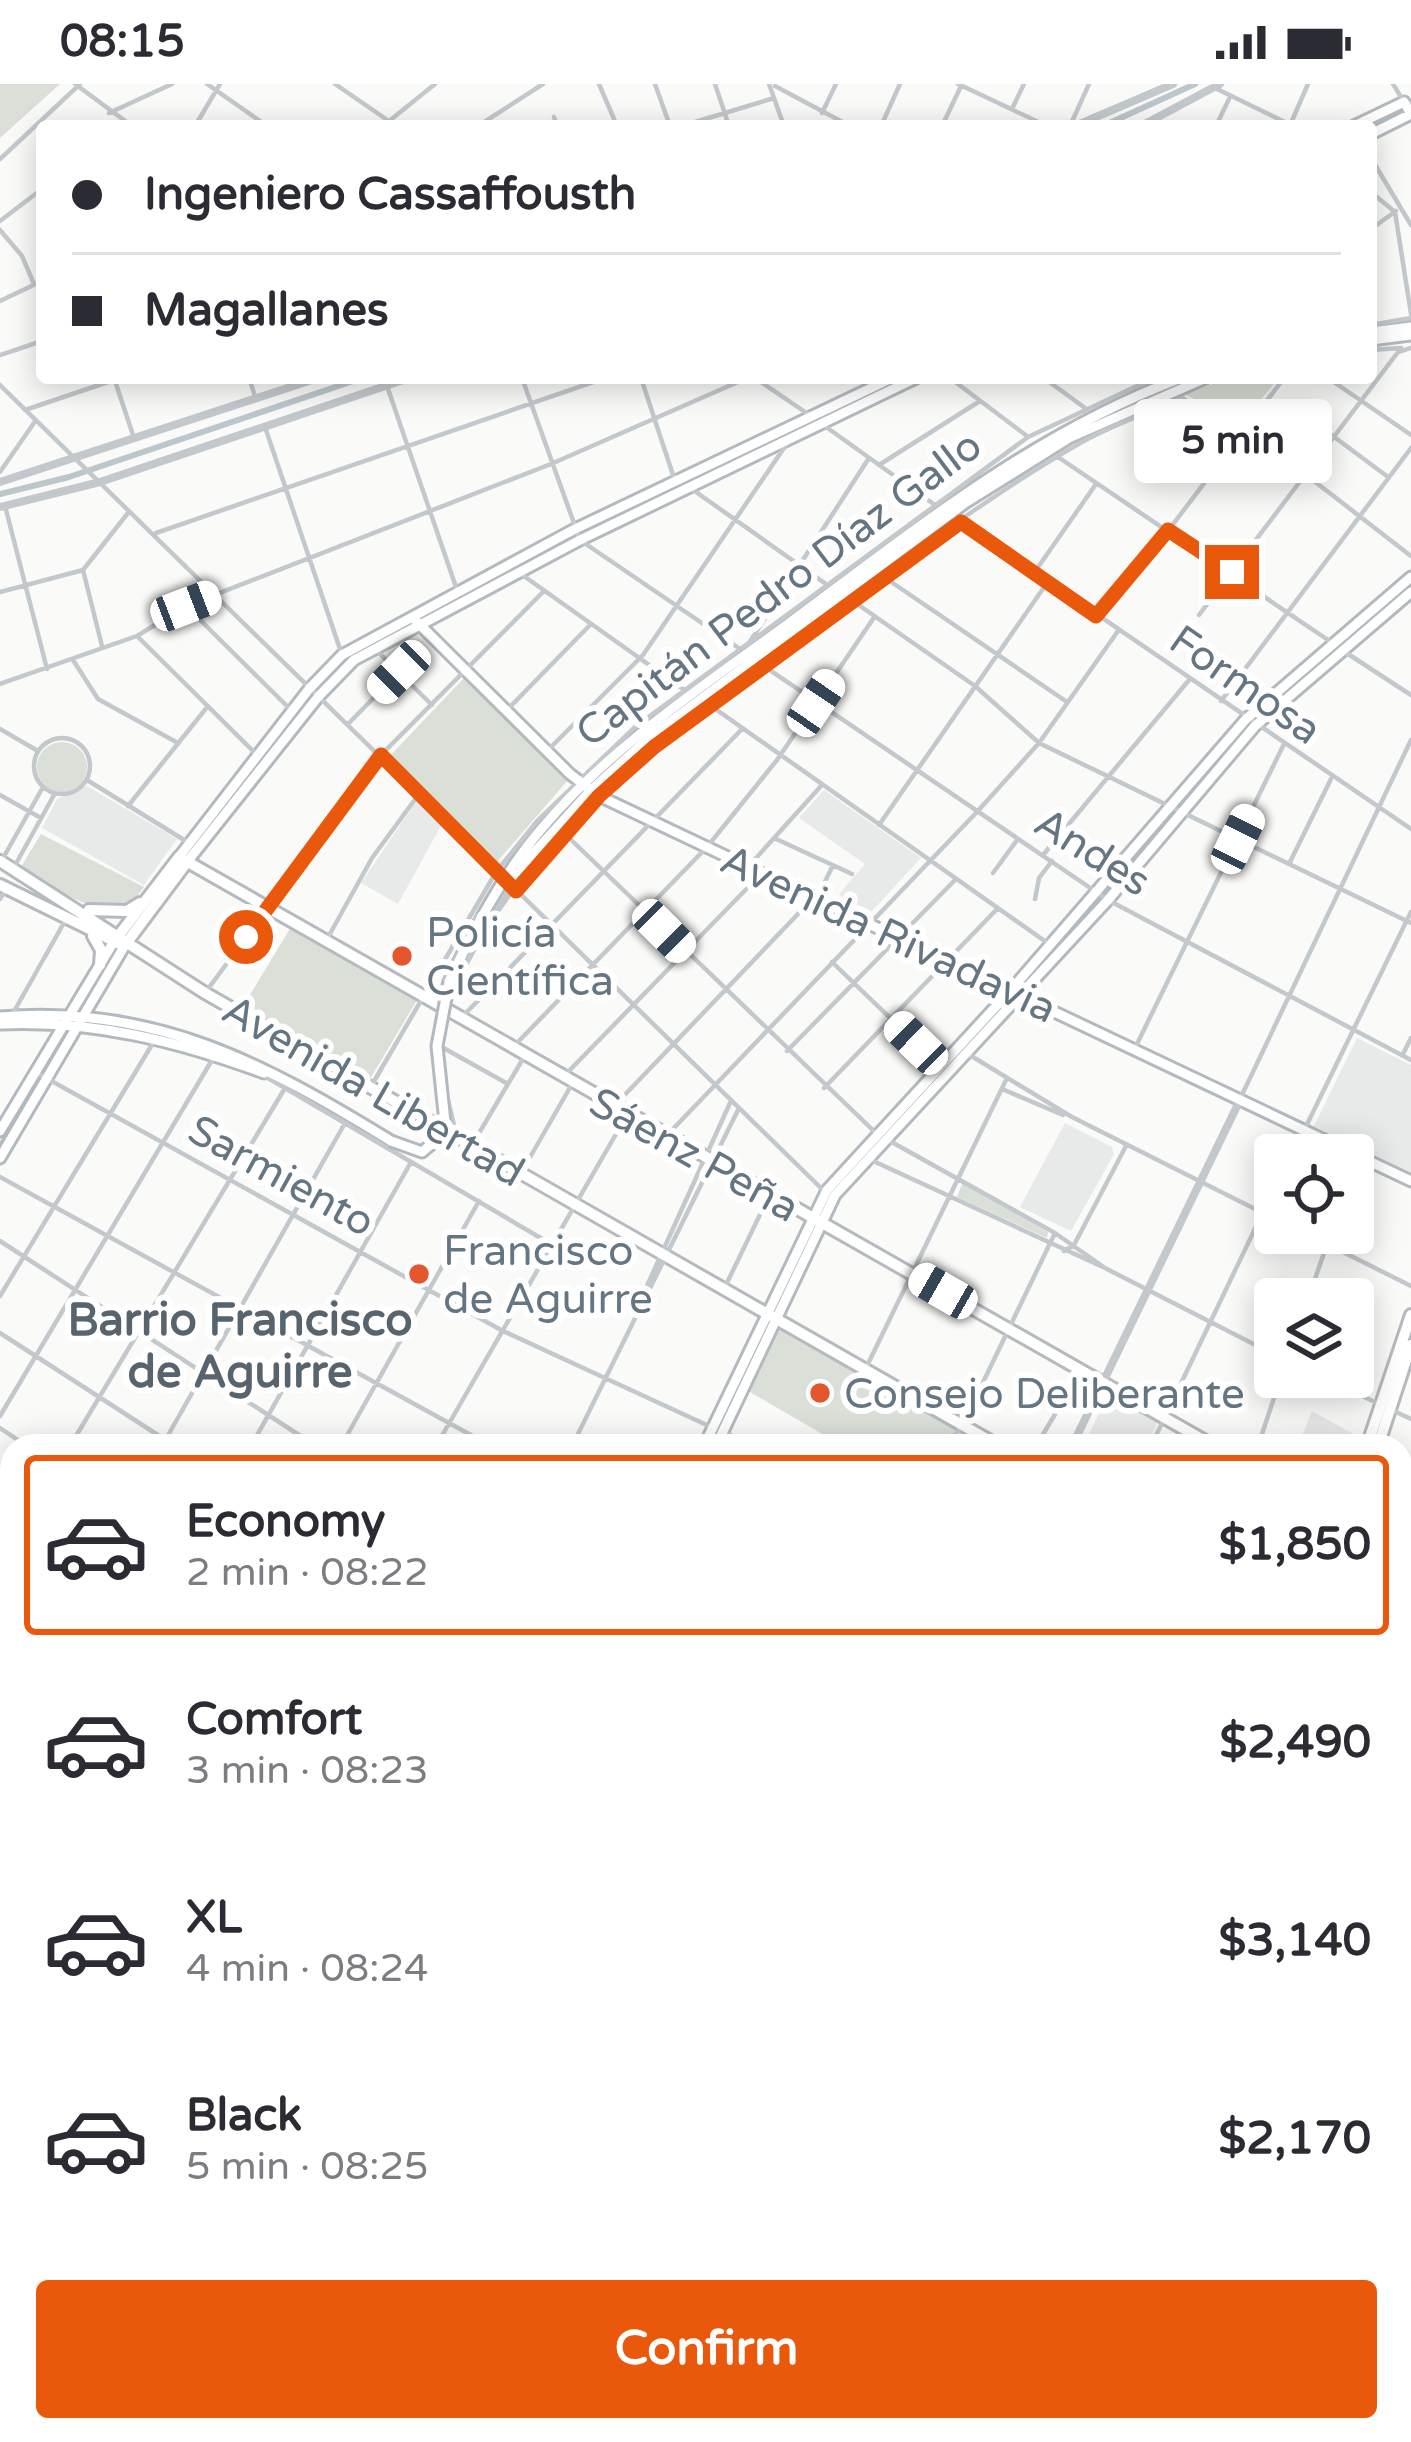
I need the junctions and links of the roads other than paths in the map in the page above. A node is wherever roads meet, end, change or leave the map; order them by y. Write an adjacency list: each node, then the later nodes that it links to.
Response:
1 (172, 84): 28 (street)
2 (207, 84): 21 (street)
3 (335, 84): 37 (street)
4 (435, 84): 38 (street)
5 (526, 84): 22 (street)
6 (543, 84): 22 (street)
7 (599, 84): 42 (street)
8 (655, 84): 43 (street)
9 (715, 84): 29 (street)
10 (836, 84): 30 (street)
11 (900, 84): 48 (street)
12 (961, 84): 26 (street); 49 (street)
13 (1024, 84): 26 (street)
14 (1089, 84): 51 (street)
15 (1173, 84): 52 (street)
16 (1308, 84): 56 (street)
17 (1393, 84): 25 (street)
18 (77, 85): 28 (street); 33 (street)
19 (772, 85): 24 (street); 30 (street)
20 (1217, 86): 23 (street); 53 (street)
21 (218, 87): 35 (street); 36 (street)
22 (533, 91): 27 (street)
23 (1229, 97): 54 (street); 55 (street)
24 (774, 98): 29 (street); 46 (street)
25 (1407, 103): 31 (main road); 57 (main road)
26 (1012, 110): 50 (street)
27 (501, 112): 39 (street); 40 (street)
28 (110, 113): 34 (street)
29 (724, 113): 44 (street); 45 (street)
30 (822, 113): 47 (street)
31 (1411, 114): 59 (main road)
32 (554, 117): 41 (street)
33 (41, 120)
34 (121, 120)
35 (199, 120)
36 (259, 120)
37 (384, 120)
38 (394, 120)
39 (488, 120)
40 (504, 120)
41 (555, 120)
42 (614, 120)
43 (668, 120)
44 (701, 120)
45 (727, 120)
46 (782, 120)
47 (837, 120)
48 (883, 120)
49 (945, 120)
50 (1034, 120)
51 (1074, 120)
52 (1086, 120)
53 (1152, 120)
54 (1219, 120)
55 (1281, 120)
56 (1294, 120)
57 (1368, 120)
58 (36, 124): 60 (street)
59 (1377, 131)
60 (0, 159)
61 (1377, 170): 64 (street)
62 (36, 194): 65 (street)
63 (1377, 196): 64 (street)
64 (1397, 209): 66 (street); 67 (street); 71 (street)
65 (0, 220)
66 (1377, 224)
67 (1411, 225)
68 (0, 230): 69 (street)
69 (34, 284): 70 (street)
70 (0, 301)
71 (1411, 315): 72 (street)
72 (1377, 327)
73 (1377, 329): 74 (main road)
74 (1411, 331)
75 (36, 343): 79 (street)
76 (1411, 348): 77 (street)
77 (1402, 349): 78 (street); 80 (street)
78 (1377, 350)
79 (0, 356)
80 (1377, 380)
81 (101, 384): 109 (street)
82 (118, 384): 119 (street)
83 (251, 384): 103 (street)
84 (299, 384): 103 (street)
85 (392, 384): 102 (street)
86 (524, 384): 107 (street)
87 (587, 384): 107 (street)
88 (643, 384): 112 (street)
89 (737, 384): 112 (street)
90 (760, 384): 113 (street, Formosa)
91 (882, 384): 113 (main road)
92 (902, 384): 113 (main road)
93 (958, 384): 106 (street)
94 (1052, 384): 108 (street)
95 (1153, 384): 108 (street, Capitán Pedro Díaz Gallo)
96 (1154, 384): 138 (main road)
97 (1158, 384): 104 (street)
98 (1279, 384): 115 (street)
99 (1337, 384): 105 (street)
100 (1374, 384): 105 (street)
101 (0, 385): 109 (street)
102 (387, 386): 114 (street); 121 (street)
103 (256, 398): 119 (street)
104 (1183, 398): 115 (street); 123 (street, Capitán Pedro Díaz Gallo)
105 (1361, 400): 116 (street); 118 (street)
106 (980, 401): 117 (street); 127 (street)
107 (530, 403): 121 (street); 126 (street)
108 (1085, 408): 117 (street, Capitán Pedro Díaz Gallo)
109 (26, 410): 111 (street)
110 (1302, 413): 118 (street)
111 (36, 420): 125 (street); 128 (street)
112 (655, 420): 126 (street); 132 (street)
113 (818, 421): 120 (main road); 124 (street, Formosa); 132 (main road)
114 (265, 428): 131 (street); 135 (street)
115 (1241, 430): 129 (street); 144 (street)
116 (1411, 435)
117 (1028, 436): 138 (street, Capitán Pedro Díaz Gallo)
118 (1334, 436): 129 (street); 130 (street)
119 (135, 441): 125 (street)
120 (788, 442): 136 (main road); 142 (street)
121 (407, 445): 135 (street); 140 (street)
122 (1411, 448): 130 (street)
123 (1058, 457): 134 (street); 143 (street, Capitán Pedro Díaz Gallo)
124 (869, 458): 127 (street, Formosa); 149 (street)
125 (80, 463): 131 (street); 133 (street)
126 (551, 464): 140 (street); 146 (street)
127 (879, 465): 138 (street, Formosa)
128 (0, 472)
129 (1305, 474): 141 (street); 151 (street)
130 (1388, 477): 141 (street)
131 (98, 480): 137 (street); 139 (street)
132 (675, 481): 146 (main road)
133 (0, 482)
134 (1096, 483): 144 (street); 153 (street)
135 (284, 487): 145 (street); 148 (street)
136 (689, 487): 142 (street); 146 (main road)
137 (3, 506): 158 (street)
138 (942, 510): 143 (street, Formosa); 157 (street, Capitán Pedro Díaz Gallo); 221 (main road)
139 (130, 511): 145 (street); 150 (street)
140 (430, 512): 148 (street); 162 (street)
141 (1358, 516): 147 (street); 167 (street)
142 (736, 521): 149 (street); 166 (street)
143 (961, 522): 153 (street, Formosa); 154 (street, Capitán Pedro Díaz Gallo)
144 (1168, 530): 151 (street); 169 (street)
145 (154, 534): 163 (street)
146 (577, 535): 152 (main road); 162 (main road); 166 (street)
147 (1411, 556)
148 (308, 559): 163 (street); 181 (street)
149 (796, 563): 157 (street); 175 (street)
150 (83, 570): 158 (street); 177 (street)
151 (1232, 572): 167 (street); 168 (street)
152 (519, 573): 159 (street); 171 (main road)
153 (1034, 573): 156 (street, Formosa)
154 (883, 576): 164 (street, Capitán Pedro Díaz Gallo); 180 (street)
155 (1411, 577): 176 (main road)
156 (1047, 582): 169 (street, Formosa); 180 (street)
157 (827, 585): 175 (street, Capitán Pedro Díaz Gallo)
158 (26, 586): 160 (street); 185 (street)
159 (544, 591): 172 (street); 186 (street)
160 (0, 592)
161 (1411, 592): 176 (main road)
162 (458, 593): 171 (main road)
163 (217, 595): 165 (street); 192 (street)
164 (850, 599): 170 (street); 184 (street, Capitán Pedro Díaz Gallo)
165 (186, 606): 174 (street); 200 (street)
166 (676, 606): 179 (street); 182 (street)
167 (1287, 611): 176 (street); 194 (street)
168 (1198, 615)
169 (1096, 616): 173 (street, Formosa)
170 (874, 618): 190 (street); 197 (street)
171 (418, 622): 178 (main road); 181 (main road); 186 (main road, Avenida Rivadavia)
172 (591, 624): 182 (street); 201 (street)
173 (1118, 631): 188 (street, Formosa); 195 (street)
174 (137, 636): 177 (street); 199 (street)
175 (748, 643): 179 (street, Capitán Pedro Díaz Gallo)
176 (1338, 647): 193 (street); 202 (main road)
177 (103, 649): 183 (street)
178 (376, 649): 187 (street); 192 (main road)
179 (740, 649): 191 (street, Capitán Pedro Díaz Gallo)
180 (997, 654): 190 (street); 195 (street)
181 (342, 655): 192 (main road)
182 (639, 658): 191 (street); 210 (street)
183 (73, 660): 185 (street); 207 (street)
184 (760, 664): 196 (street, Capitán Pedro Díaz Gallo); 197 (street, Andes)
185 (47, 669): 189 (street)
186 (466, 671): 198 (street); 201 (main road, Avenida Rivadavia)
187 (399, 672): 198 (street); 203 (street)
188 (1189, 680): 194 (street, Formosa); 216 (street)
189 (0, 684)
190 (975, 686): 208 (street); 215 (street)
191 (682, 689): 221 (street, Capitán Pedro Díaz Gallo)
192 (314, 693): 200 (main road); 203 (street); 242 (main road)
193 (1411, 694)
194 (1221, 701): 202 (street, Formosa)
195 (1067, 702): 208 (street)
196 (707, 703): 205 (street); 221 (street, Capitán Pedro Díaz Gallo)
197 (816, 703): 214 (street); 215 (street, Andes)
198 (432, 705): 213 (street)
199 (208, 706): 207 (street); 212 (street)
200 (292, 711): 212 (main road)
201 (506, 711): 210 (main road, Avenida Rivadavia)
202 (1251, 722): 209 (street, Formosa); 226 (main road); 229 (main road)
203 (348, 725): 213 (street)
204 (0, 729): 211 (street)
205 (742, 729): 214 (street); 232 (street)
206 (1411, 740): 227 (street)
207 (178, 742): 225 (street)
208 (1039, 743): 216 (street); 230 (street)
209 (1283, 746): 217 (street, Formosa); 238 (street)
210 (547, 751): 221 (main road, Avenida Rivadavia)
211 (38, 752): 218 (street); 220 (street)
212 (258, 755): 239 (main road)
213 (381, 755): 223 (street); 266 (street)
214 (780, 757): 219 (street); 240 (street)
215 (919, 770): 230 (street, Andes); 233 (street)
216 (1109, 777): 226 (street); 241 (street)
217 (1331, 779): 227 (street, Formosa); 246 (street)
218 (86, 780): 222 (street); 225 (street)
219 (821, 785): 233 (street); 236 (street)
220 (43, 787): 222 (street); 228 (street)
221 (588, 788): 232 (main road, Avenida Rivadavia); 235 (street, Capitán Pedro Díaz Gallo); 250 (street, Capitán Pedro Díaz Gallo); 255 (main road)
222 (54, 793): 231 (street)
223 (419, 794): 250 (street); 278 (street)
224 (0, 795): 228 (street)
225 (128, 806): 239 (street)
226 (1170, 807): 229 (street); 259 (main road)
227 (1378, 809): 234 (street, Formosa); 257 (street)
228 (29, 812): 231 (street); 245 (street)
229 (1182, 812): 238 (street); 263 (main road)
230 (976, 813): 237 (street, Andes); 243 (street)
231 (40, 818): 245 (street)
232 (652, 821): 240 (main road, Avenida Rivadavia); 249 (street)
233 (880, 825): 243 (street)
234 (1411, 829)
235 (564, 833): 249 (street); 255 (street, Capitán Pedro Díaz Gallo)
236 (774, 838): 247 (street); 248 (street)
237 (1017, 839): 241 (street, Andes); 252 (street)
238 (1238, 839): 246 (street); 277 (street)
239 (190, 843): 242 (main road)
240 (707, 847): 248 (main road, Avenida Rivadavia); 268 (street)
241 (1043, 855): 244 (street, Andes)
242 (183, 860): 260 (main road); 266 (main road, Sáenz Peña); 276 (main road)
243 (931, 860): 254 (street); 272 (street)
244 (1052, 861): 259 (street, Andes); 262 (street)
245 (5, 864): 256 (main road, Avenida Libertad)
246 (1289, 864): 257 (street)
247 (833, 866): 253 (street); 261 (street)
248 (748, 867): 251 (main road, Avenida Rivadavia)
249 (603, 871): 268 (street); 273 (street)
250 (496, 872): 255 (street); 291 (street, Capitán Pedro Díaz Gallo)
251 (762, 873): 261 (main road, Avenida Rivadavia); 280 (street)
252 (993, 873)
253 (852, 874)
254 (957, 878): 267 (street); 275 (street)
255 (509, 884): 273 (street); 291 (street); 293 (street, Capitán Pedro Díaz Gallo); 324 (main road, bridge)
256 (46, 889): 264 (main road, Avenida Libertad); 265 (main road)
257 (1341, 889): 271 (street); 290 (street)
258 (2, 891): 265 (main road, Avenida Libertad)
259 (1096, 892): 263 (street, Andes); 279 (main road)
260 (152, 893): 264 (main road); 276 (main road)
261 (813, 897): 272 (main road, Avenida Rivadavia); 287 (street)
262 (1036, 899)
263 (1108, 900): 277 (street, Andes); 289 (main road)
264 (70, 902): 276 (main road, Avenida Libertad)
265 (38, 906): 270 (main road, Avenida Libertad)
266 (267, 908): 278 (main road, Sáenz Peña); 288 (street)
267 (998, 908): 279 (street); 281 (street)
268 (644, 911): 280 (street); 284 (street)
269 (1411, 912): 271 (street)
270 (65, 921): 274 (main road, Avenida Libertad); 294 (street)
271 (1409, 922): 300 (street)
272 (870, 924): 275 (main road, Avenida Rivadavia); 282 (street)
273 (551, 925): 284 (street); 298 (street)
274 (86, 930): 276 (main road, Avenida Libertad); 283 (main road)
275 (899, 938): 281 (main road, Avenida Rivadavia); 285 (street)
276 (119, 942): 283 (main road); 288 (main road, Avenida Libertad); 297 (main road)
277 (1187, 942): 290 (street, Andes); 306 (street)
278 (326, 943): 291 (main road, Sáenz Peña)
279 (1049, 944): 286 (main road)
280 (684, 950): 287 (street); 292 (street)
281 (946, 960): 286 (main road, Avenida Rivadavia); 295 (street)
282 (832, 962): 285 (street); 299 (street)
283 (100, 964): 296 (main road)
284 (592, 965): 292 (street); 305 (street)
285 (855, 983): 295 (street); 308 (street)
286 (1011, 990): 289 (main road, Avenida Rivadavia); 307 (main road)
287 (726, 991): 299 (street); 303 (street)
288 (205, 993): 320 (main road, Avenida Libertad)
289 (1022, 995): 306 (main road, Avenida Rivadavia); 307 (main road)
290 (1288, 996): 300 (street, Andes); 325 (street)
291 (427, 1002): 293 (main road, Sáenz Peña); 320 (street, Capitán Pedro Díaz Gallo)
292 (632, 1005): 303 (street); 317 (street)
293 (446, 1012): 298 (main road, Sáenz Peña); 304 (street, Capitán Pedro Díaz Gallo)
294 (4, 1019): 296 (main road)
295 (892, 1019): 314 (street); 322 (street)
296 (67, 1020): 297 (main road); 315 (main road)
297 (81, 1020): 301 (main road); 315 (main road); 324 (main road)
298 (459, 1020): 305 (main road, Sáenz Peña)
299 (766, 1030): 308 (street); 319 (street)
300 (1353, 1030): 310 (street, Andes); 334 (street)
301 (156, 1038): 309 (main road); 329 (street)
302 (1411, 1038): 310 (street)
303 (672, 1043): 319 (street); 327 (street)
304 (440, 1046): 318 (street); 338 (street, Capitán Pedro Díaz Gallo)
305 (511, 1049): 311 (main road, Sáenz Peña)
306 (1134, 1050): 325 (main road, Avenida Rivadavia)
307 (963, 1051): 314 (main road); 316 (street)
308 (787, 1052): 322 (street)
309 (215, 1055): 313 (main road); 340 (street)
310 (1403, 1055): 312 (street, Andes)
311 (524, 1057): 317 (main road, Sáenz Peña); 318 (street)
312 (1411, 1060)
313 (250, 1068): 321 (street); 324 (main road)
314 (945, 1071): 339 (main road)
315 (41, 1076): 329 (street, Sarmiento); 333 (main road); 344 (main road)
316 (1007, 1078): 323 (street); 331 (street)
317 (567, 1081): 327 (main road, Sáenz Peña); 348 (street)
318 (508, 1084): 341 (street)
319 (713, 1085): 326 (street); 337 (street)
320 (371, 1086): 338 (main road, Avenida Libertad)
321 (285, 1088): 332 (street); 351 (street)
322 (824, 1088): 339 (street)
323 (1002, 1088): 331 (street); 350 (street)
324 (307, 1092)
325 (1240, 1100): 334 (main road, Avenida Rivadavia); 353 (street)
326 (730, 1102): 328 (street); 345 (street)
327 (613, 1108): 330 (main road, Sáenz Peña)
328 (738, 1110): 345 (street); 354 (street)
329 (109, 1113): 340 (street, Sarmiento); 359 (street)
330 (626, 1115): 337 (main road, Sáenz Peña); 358 (street)
331 (1072, 1118): 342 (street)
332 (345, 1123): 346 (street); 361 (street)
333 (0, 1131)
334 (1304, 1131): 335 (street); 336 (main road, Avenida Rivadavia)
335 (1302, 1134)
336 (1311, 1134)
337 (665, 1137): 345 (main road, Sáenz Peña)
338 (458, 1138): 341 (main road, Avenida Libertad)
339 (884, 1138): 343 (main road); 350 (street)
340 (162, 1142): 351 (street, Sarmiento); 365 (street)
341 (471, 1146): 348 (main road, Avenida Libertad)
342 (1126, 1146): 353 (street); 369 (street)
343 (866, 1157): 354 (main road); 356 (street); 362 (main road)
344 (0, 1158)
345 (708, 1161): 355 (main road, Sáenz Peña); 373 (street)
346 (411, 1162): 357 (street); 371 (street)
347 (1374, 1163): 352 (main road, Avenida Rivadavia)
348 (520, 1174): 358 (main road, Avenida Libertad)
349 (0, 1178): 359 (street)
350 (958, 1178): 356 (street); 364 (street)
351 (230, 1180): 361 (street, Sarmiento); 377 (street)
352 (1411, 1180)
353 (1198, 1181): 360 (street); 380 (street)
354 (825, 1192): 362 (main road)
355 (769, 1196): 362 (main road, Sáenz Peña); 379 (street)
356 (949, 1196): 368 (street); 376 (street)
357 (479, 1201): 367 (street); 381 (street)
358 (575, 1205): 367 (street); 373 (main road, Avenida Libertad)
359 (53, 1208): 365 (street); 374 (street)
360 (1254, 1209)
361 (293, 1215): 371 (street, Sarmiento); 384 (street)
362 (816, 1221): 376 (main road, Sáenz Peña); 386 (main road)
363 (1254, 1230): 387 (street)
364 (1054, 1233): 368 (street); 369 (street)
365 (107, 1237): 377 (street); 382 (street)
366 (0, 1241): 374 (street)
367 (552, 1244): 389 (street)
368 (1050, 1244): 370 (street); 388 (street)
369 (1074, 1245): 370 (street); 375 (street)
370 (1064, 1251): 375 (street)
371 (359, 1252): 381 (street, Sarmiento); 394 (street)
372 (1348, 1254): 378 (street)
373 (664, 1255): 379 (main road, Avenida Libertad); 399 (street)
374 (23, 1256): 382 (street); 383 (street)
375 (1105, 1268): 380 (street)
376 (910, 1272): 388 (main road, Sáenz Peña); 396 (street)
377 (174, 1274): 384 (street); 390 (street)
378 (1411, 1286)
379 (724, 1289): 386 (main road, Avenida Libertad)
380 (1146, 1289): 387 (street); 400 (street)
381 (427, 1290): 389 (street, Sarmiento); 401 (street)
382 (75, 1291): 390 (street); 395 (street)
383 (0, 1296)
384 (238, 1310): 394 (street); 398 (street)
385 (1411, 1315): 405 (main road)
386 (770, 1316): 396 (main road, Avenida Libertad); 412 (main road)
387 (1209, 1324): 392 (street); 408 (street)
388 (1009, 1329): 397 (main road, Sáenz Peña); 411 (street)
389 (501, 1330): 399 (street, Sarmiento); 410 (street)
390 (138, 1331): 398 (street); 402 (street)
391 (0, 1333): 395 (street)
392 (1254, 1345)
393 (1411, 1345): 405 (main road)
394 (306, 1349): 401 (street); 406 (street)
395 (35, 1356): 402 (street); 407 (street)
396 (865, 1370): 411 (main road, Avenida Libertad)
397 (1081, 1371): 400 (main road, Sáenz Peña); 427 (street)
398 (203, 1374): 406 (street); 415 (street)
399 (604, 1377): 412 (street, Sarmiento); 421 (street)
400 (1102, 1382): 408 (main road, Sáenz Peña); 428 (street)
401 (374, 1386): 410 (street); 418 (street)
402 (99, 1397): 413 (street); 414 (street)
403 (1274, 1398): 431 (street)
404 (1366, 1398): 405 (street)
405 (1385, 1407): 409 (street); 432 (main road); 433 (main road)
406 (268, 1415): 416 (street); 417 (street)
407 (0, 1416)
408 (1163, 1416): 429 (street); 430 (main road, Sáenz Peña)
409 (1411, 1419)
410 (447, 1426): 419 (street); 420 (street)
411 (962, 1426): 425 (street); 426 (main road, Avenida Libertad)
412 (717, 1429): 422 (main road); 423 (main road); 424 (street, Sarmiento)
413 (77, 1434)
414 (151, 1434)
415 (169, 1434)
416 (258, 1434)
417 (297, 1434)
418 (348, 1434)
419 (443, 1434)
420 (465, 1434)
421 (578, 1434)
422 (713, 1434)
423 (717, 1434)
424 (728, 1434)
425 (956, 1434)
426 (977, 1434)
427 (1043, 1434)
428 (1078, 1434)
429 (1155, 1434)
430 (1194, 1434)
431 (1262, 1434)
432 (1373, 1434)
433 (1380, 1434)

